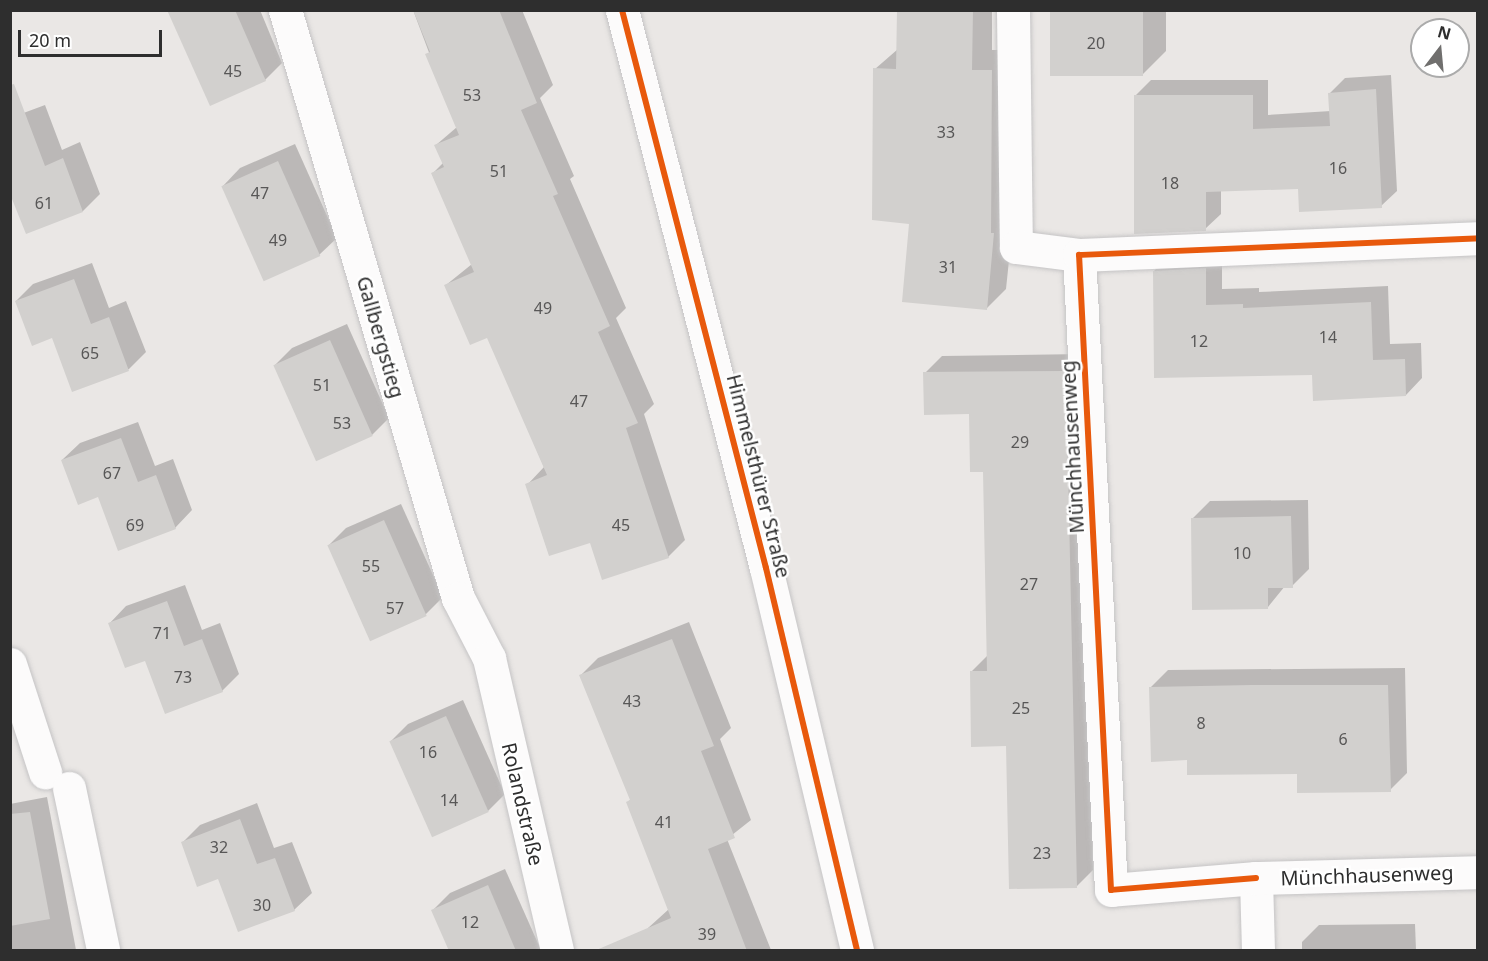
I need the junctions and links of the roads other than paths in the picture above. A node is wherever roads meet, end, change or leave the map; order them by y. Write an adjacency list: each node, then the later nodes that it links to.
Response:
1 (285, 10): 6 (street, Gallbergstieg)
2 (622, 10): 12 (street, Himmelsthürer Straße)
3 (1013, 10): 5 (street)
4 (1478, 238): 5 (street)
5 (1079, 255): 9 (street, Münchhausenweg)
6 (489, 658): 11 (street, Rolandstraße)
7 (10, 664): 10 (street)
8 (1478, 872): 9 (street, Münchhausenweg)
9 (1256, 878): 13 (street, Münchhausenweg)
10 (103, 951)
11 (557, 951)
12 (857, 951)
13 (1258, 951)

